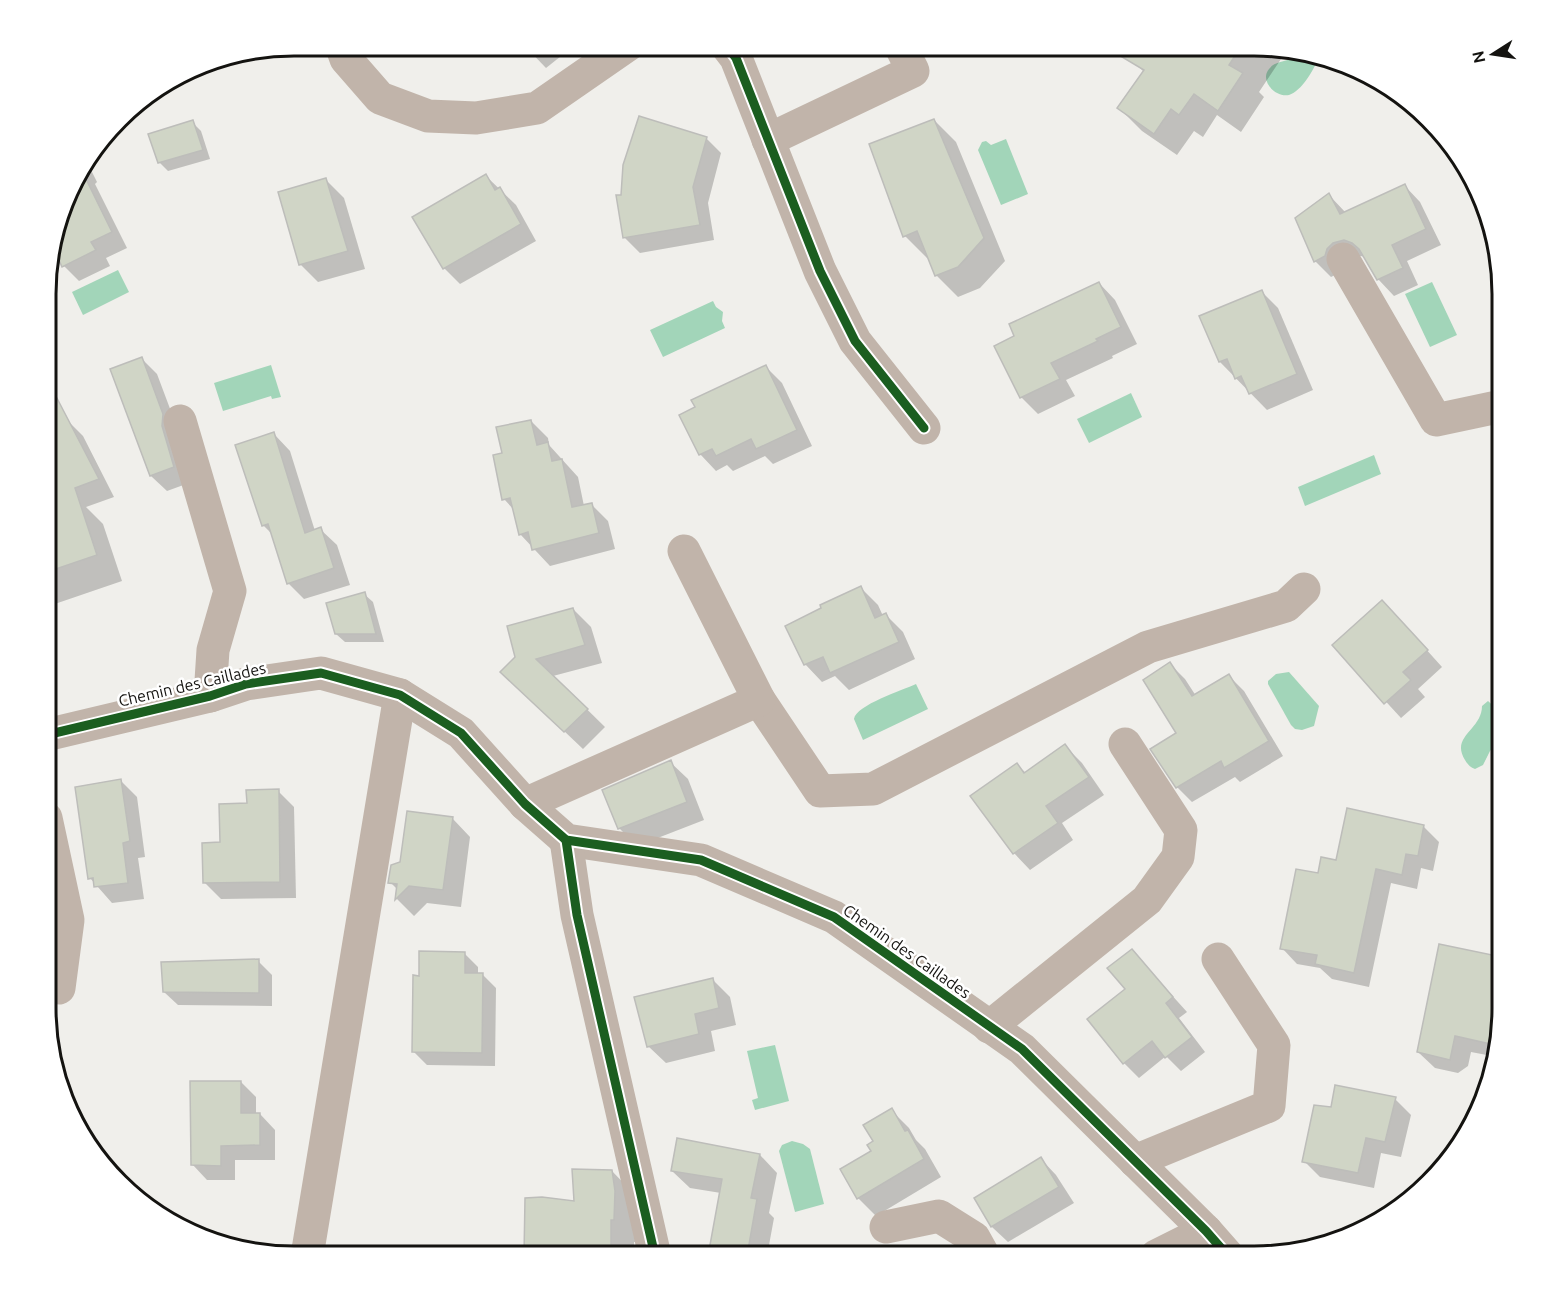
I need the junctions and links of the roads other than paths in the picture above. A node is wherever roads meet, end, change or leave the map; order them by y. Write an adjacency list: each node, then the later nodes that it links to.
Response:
1 (345, 56): 2 (street)
2 (612, 56)
3 (734, 56): 5 (street)
4 (906, 56): 5 (street)
5 (768, 140): 9 (street)
6 (1343, 259): 7 (street)
7 (1492, 408)
8 (180, 421): 13 (street)
9 (924, 428)
10 (684, 551): 14 (street)
11 (1304, 589): 14 (street)
12 (400, 695): 13 (street, Chemin des Caillades); 17 (street, Chemin des Caillades); 26 (street)
13 (210, 696): 15 (street, Chemin des Caillades)
14 (759, 700): 17 (street)
15 (56, 733)
16 (1125, 744): 22 (street)
17 (525, 804): 18 (street, Chemin des Caillades)
18 (566, 840): 22 (street, Chemin des Caillades); 27 (street)
19 (56, 864): 21 (street)
20 (1218, 959): 23 (street)
21 (59, 988)
22 (989, 1027): 23 (street, Chemin des Caillades)
23 (1135, 1161): 25 (street, Chemin des Caillades)
24 (886, 1227): 28 (street)
25 (1206, 1231): 29 (street); 30 (street, Chemin des Caillades)
26 (309, 1246)
27 (653, 1246)
28 (978, 1246)
29 (1176, 1246)
30 (1219, 1246)

